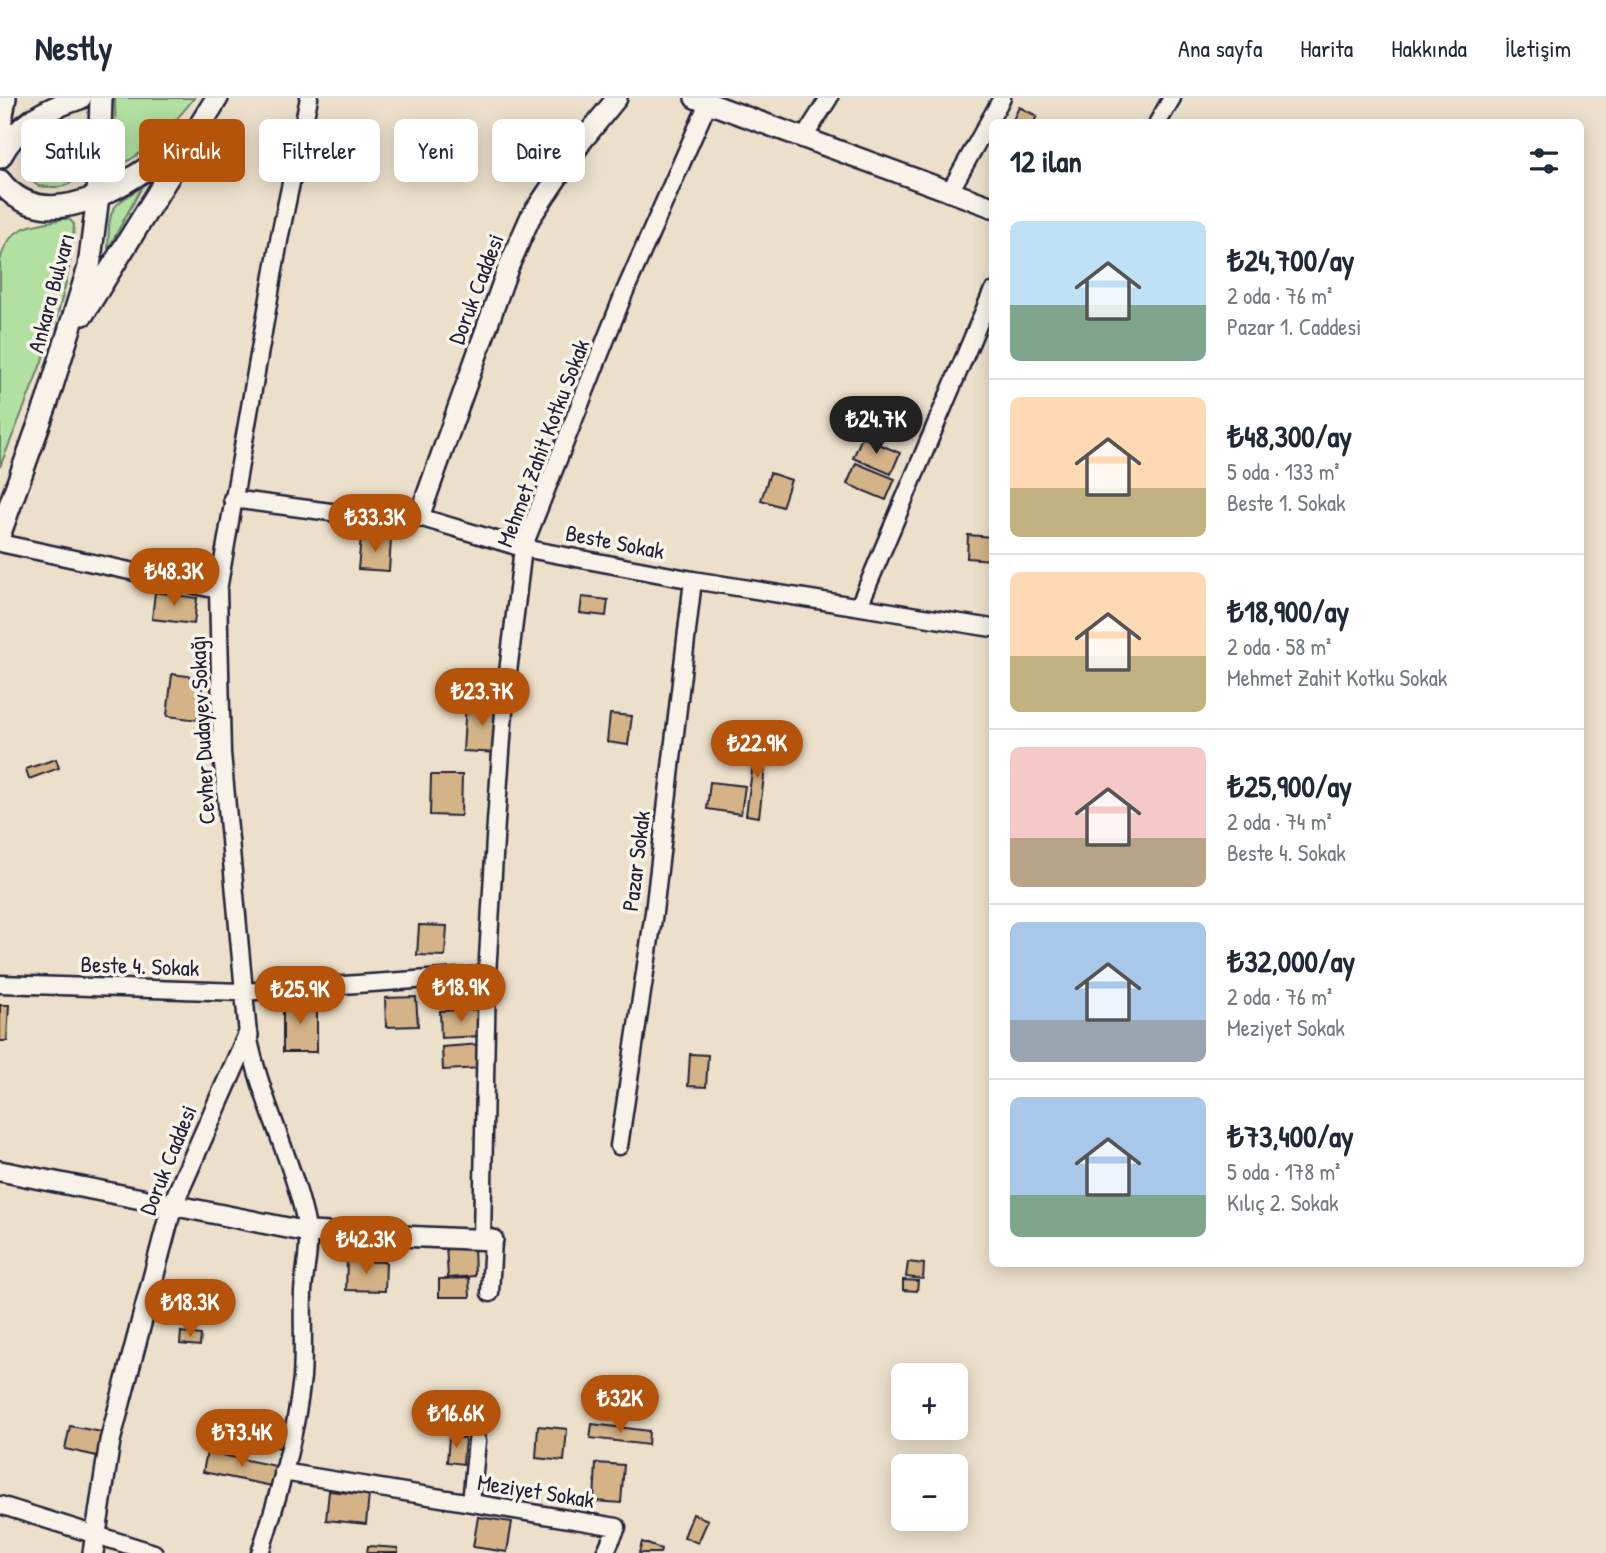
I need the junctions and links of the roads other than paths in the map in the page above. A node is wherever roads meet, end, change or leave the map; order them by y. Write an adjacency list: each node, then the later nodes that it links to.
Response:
1 (5, 98): 15 (main road)
2 (80, 98): 17 (main road)
3 (101, 98): 22 (main road, Ankara Bulvarı)
4 (217, 98): 11 (main road)
5 (309, 98): 26 (street, Cevher Dudayev Sokağı)
6 (617, 98): 27 (street, Doruk Caddesi)
7 (829, 98): 16 (street)
8 (1002, 98): 12 (street)
9 (1172, 98): 13 (street)
10 (701, 101): 16 (street); 30 (street, Mehmet Zahit Kotku Sokak)
11 (204, 119)
12 (990, 119)
13 (1159, 119)
14 (989, 121): 21 (street)
15 (0, 127)
16 (803, 139): 21 (street)
17 (0, 157)
18 (139, 175): 22 (main road)
19 (0, 181): 22 (main road)
20 (165, 182): 25 (main road)
21 (949, 193): 23 (street)
22 (98, 196): 25 (main road, Ankara Bulvarı)
23 (989, 206)
24 (989, 299): 33 (street)
25 (69, 336): 28 (main road, Ankara Bulvarı)
26 (232, 499): 27 (street, Beste Sokak); 32 (street, Cevher Dudayev Sokağı)
27 (419, 517): 30 (street, Beste Sokak)
28 (0, 533)
29 (0, 543): 32 (street)
30 (523, 548): 31 (street, Beste Sokak); 35 (street, Mehmet Zahit Kotku Sokak)
31 (693, 580): 33 (street, Beste Sokak); 39 (street, Pazar Sokak)
32 (218, 590): 37 (street, Cevher Dudayev Sokağı)
33 (859, 606): 34 (street, Beste Sokak)
34 (989, 628)
35 (487, 975): 37 (street, Beste 4. Sokak); 43 (street, Mehmet Zahit Kotku Sokak)
36 (0, 984): 37 (street, Beste 4. Sokak)
37 (242, 992): 38 (street, Cevher Dudayev Sokağı)
38 (248, 1035): 41 (street, Doruk Caddesi); 42 (street, Cevher Dudayev Sokağı)
39 (619, 1146)
40 (0, 1171): 41 (street)
41 (172, 1206): 42 (street); 49 (street, Doruk Caddesi)
42 (308, 1232): 43 (street); 46 (street)
43 (487, 1239): 44 (street, Mehmet Zahit Kotku Sokak)
44 (490, 1293)
45 (477, 1441): 47 (street)
46 (283, 1472): 47 (street, Meziyet Sokak); 51 (street)
47 (471, 1503): 52 (street, Meziyet Sokak)
48 (0, 1505): 49 (street)
49 (94, 1544): 50 (street)
50 (154, 1553)
51 (260, 1553)
52 (605, 1553)

